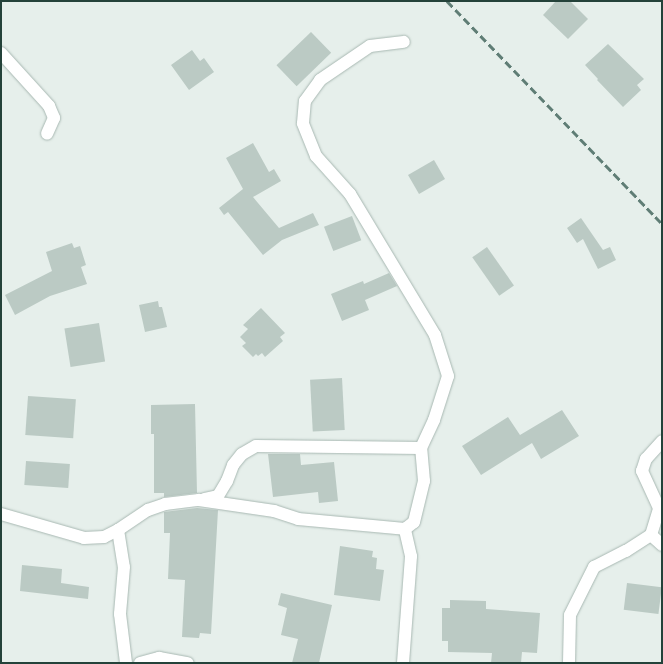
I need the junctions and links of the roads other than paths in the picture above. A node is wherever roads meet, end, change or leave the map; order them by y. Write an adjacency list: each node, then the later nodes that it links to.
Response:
1 (404, 42): 5 (street)
2 (1, 54): 3 (street)
3 (47, 134)
4 (662, 441): 10 (street)
5 (421, 448): 6 (street); 8 (street)
6 (199, 500): 8 (street); 9 (street)
7 (1, 514): 9 (street)
8 (405, 529): 15 (street)
9 (118, 530): 12 (street)
10 (651, 535): 11 (street); 16 (street)
11 (662, 546)
12 (126, 663)
13 (140, 663): 14 (street)
14 (188, 663)
15 (403, 663)
16 (569, 663)

